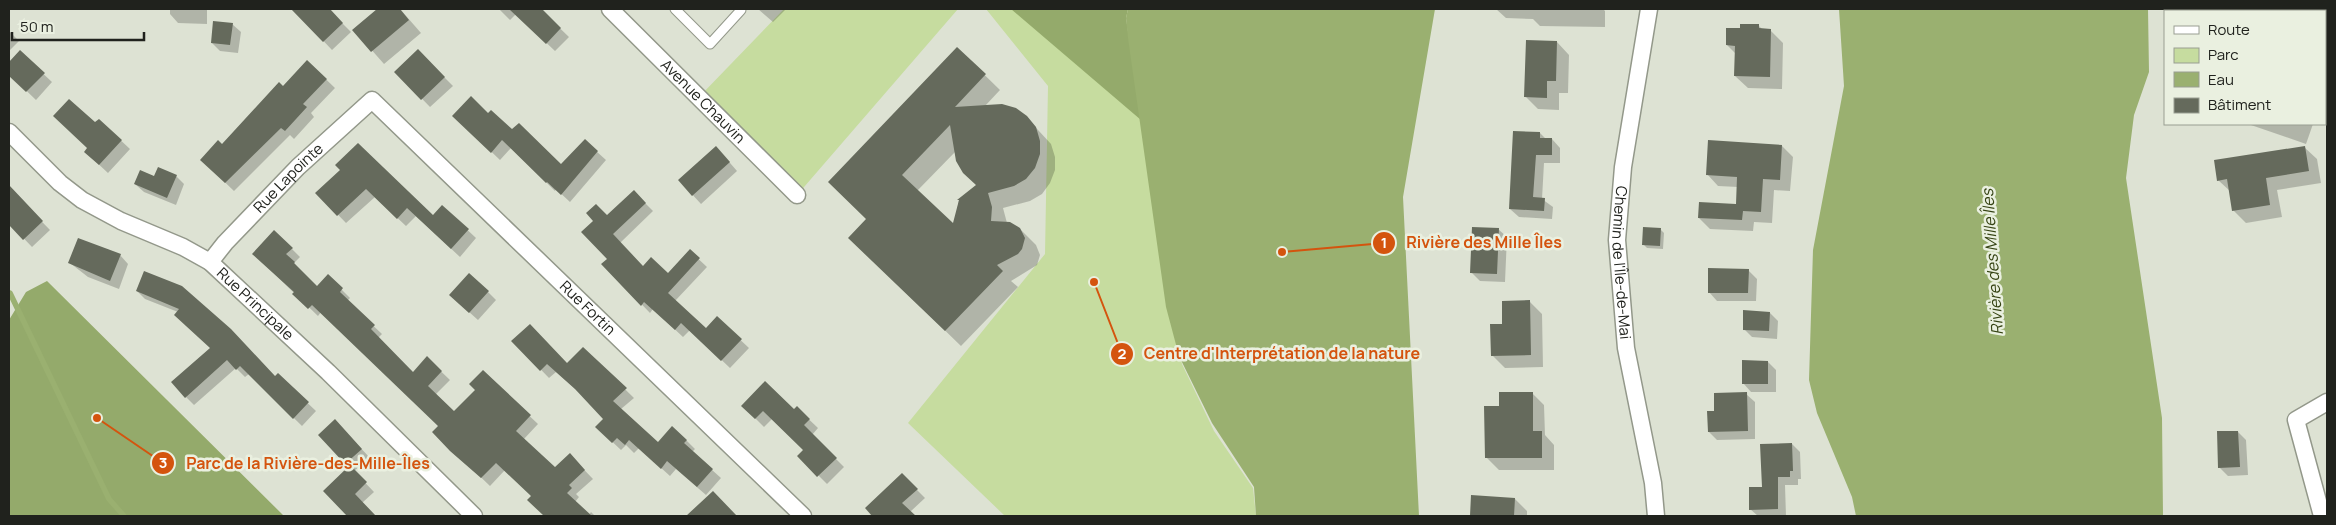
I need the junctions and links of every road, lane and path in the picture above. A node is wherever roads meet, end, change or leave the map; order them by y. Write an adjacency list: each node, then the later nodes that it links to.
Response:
1 (610, 9): 7 (street, Avenue Chauvin)
2 (675, 9): 4 (lane)
3 (1649, 9): 12 (street, Chemin de l'Île-de-Mai)
4 (742, 10)
5 (372, 100): 8 (street, Rue Lapointe); 11 (street, Rue Fortin)
6 (10, 135): 8 (street, Rue Principale)
7 (797, 195)
8 (210, 262): 10 (street, Rue Principale)
9 (2327, 402): 13 (street)
10 (474, 516)
11 (803, 516)
12 (1656, 516)
13 (2322, 516)

